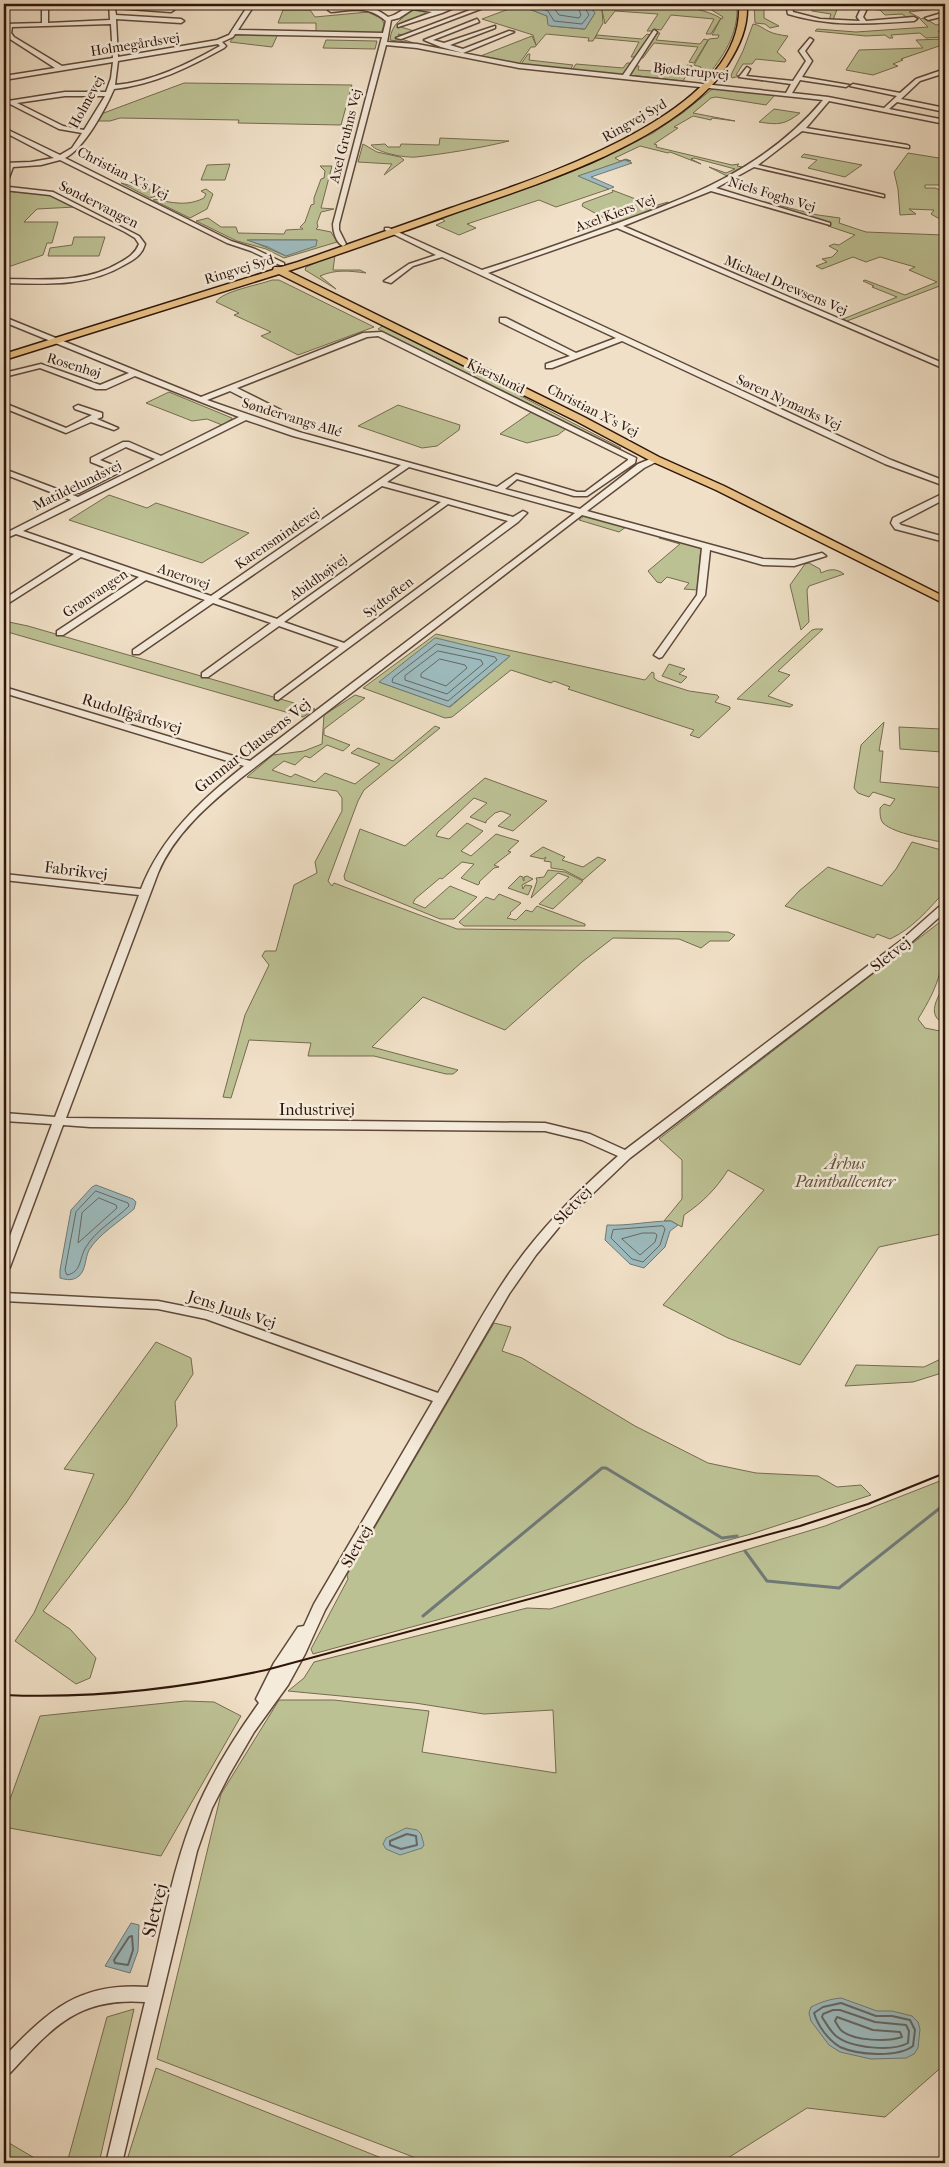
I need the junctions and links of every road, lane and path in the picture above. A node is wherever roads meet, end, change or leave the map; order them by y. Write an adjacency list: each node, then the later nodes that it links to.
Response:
1 (45, 4): 25 (street)
2 (252, 4): 29 (street, Holmegårdsvej)
3 (356, 4): 12 (street)
4 (430, 4): 11 (street)
5 (460, 4): 15 (street)
6 (491, 4): 17 (street)
7 (742, 4): 46 (main road, Ringvej Syd)
8 (794, 4): 24 (street)
9 (866, 4): 24 (street)
10 (112, 5): 13 (street, Holmevej); 21 (street, Holmevej)
11 (416, 6): 15 (street); 19 (street)
12 (364, 7): 14 (street); 19 (street)
13 (171, 10)
14 (332, 10)
15 (439, 12): 17 (street); 27 (street)
16 (945, 14): 18 (street)
17 (456, 17): 33 (street)
18 (928, 18)
19 (388, 19): 32 (street, Axel Gruhns Vej)
20 (914, 19): 24 (street)
21 (112, 20): 22 (street); 25 (street); 39 (street, Holmevej)
22 (181, 21)
23 (477, 21): 37 (street)
24 (864, 22)
25 (45, 24): 26 (street)
26 (6, 26): 40 (street)
27 (400, 26)
28 (493, 26): 37 (street)
29 (233, 32): 32 (street); 35 (street, Holmegårdsvej)
30 (511, 32): 37 (street)
31 (654, 32): 43 (street)
32 (385, 35): 36 (street, Axel Gruhns Vej)
33 (399, 38)
34 (810, 40): 45 (street)
35 (218, 42): 39 (street, Holmegårdsvej); 49 (street)
36 (382, 43): 38 (street, Bjødstrupvej); 70 (street, Axel Gruhns Vej)
37 (444, 45): 38 (street)
38 (434, 50): 43 (street, Bjødstrupvej)
39 (114, 60): 40 (street, Holmegårdsvej); 49 (street, Holmevej)
40 (62, 69): 44 (street, Holmegårdsvej)
41 (748, 69): 45 (street)
42 (945, 71): 52 (street)
43 (625, 77): 46 (street, Bjødstrupvej)
44 (4, 78)
45 (797, 80): 47 (street); 51 (street)
46 (708, 85): 51 (street, Bjødstrupvej); 69 (main road, Ringvej Syd)
47 (846, 85)
48 (853, 86): 52 (street)
49 (112, 87): 50 (street, Holmevej)
50 (109, 94): 60 (street, Holmevej); 60 (street)
51 (788, 94): 53 (street, Bjødstrupvej)
52 (903, 94): 54 (street)
53 (828, 99): 55 (street, Bjødstrupvej); 58 (street, Axel Kiers Vej)
54 (897, 100): 55 (street); 56 (street)
55 (886, 109): 57 (street, Bjødstrupvej)
56 (945, 110)
57 (945, 122)
58 (801, 129): 61 (street); 64 (street, Axel Kiers Vej)
59 (4, 130): 62 (street, Christian X's Vej)
60 (84, 132): 62 (street, Holmevej)
61 (907, 147)
62 (58, 157): 63 (street, Søndervangen); 73 (street, Christian X's Vej)
63 (7, 164): 75 (street, Søndervangen)
64 (752, 165): 65 (street, Axel Kiers Vej); 66 (street)
65 (709, 188): 67 (street, Niels Foghs Vej); 68 (street, Axel Kiers Vej)
66 (882, 196)
67 (828, 224)
68 (617, 226): 74 (street, Axel Kiers Vej); 85 (street, Michael Drewsens Vej)
69 (389, 230): 70 (main road, Ringvej Syd); 71 (street, Søren Nymarks Vej); 72 (main road, Ringvej Syd)
70 (344, 240): 72 (main road); 73 (main road, Ringvej Syd)
71 (442, 254): 74 (street, Søren Nymarks Vej); 76 (street)
72 (326, 255): 73 (main road, Ringvej Syd)
73 (281, 267): 80 (main road, Ringvej Syd); 96 (main road, Christian X's Vej)
74 (482, 273): 79 (street, Søren Nymarks Vej)
75 (4, 281)
76 (388, 281)
77 (4, 319): 80 (street, Søndervangs Allé)
78 (503, 320): 82 (street)
79 (624, 338): 82 (street); 101 (street, Søren Nymarks Vej)
80 (54, 340): 81 (main road, Ringvej Syd); 83 (main road, Ringvej Syd); 86 (street, Søndervangs Allé)
81 (4, 352)
82 (576, 356): 84 (street)
83 (4, 357)
84 (549, 366)
85 (945, 367)
86 (134, 373): 87 (street, Rosenhøj); 89 (street, Søndervangs Allé)
87 (4, 375)
88 (230, 388): 89 (street, Kjærslund); 92 (street); 102 (street, Kjærslund)
89 (200, 400): 93 (street, Søndervangs Allé)
90 (6, 407): 94 (street)
91 (78, 407): 94 (street)
92 (278, 412)
93 (245, 417): 97 (street, Matildelundsvej); 98 (street, Søndervangs Allé)
94 (91, 419): 95 (street)
95 (114, 428)
96 (654, 455): 107 (street, Gunnar Clausens Vej); 117 (main road); 119 (main road, Christian X's Vej)
97 (162, 459): 103 (street, Matildelundsvej); 105 (street, Matildelundsvej)
98 (408, 464): 100 (street, Karensmindevej); 102 (street, Søndervangs Allé)
99 (4, 471): 105 (street)
100 (382, 483): 106 (street); 118 (street, Karensmindevej)
101 (945, 484)
102 (499, 490): 107 (street, Søndervangs Allé)
103 (76, 491)
104 (945, 496): 112 (street)
105 (78, 500): 110 (street, Matildelundsvej)
106 (447, 501): 109 (street); 121 (street, Abildhøjvej)
107 (581, 512): 113 (street); 129 (street, Gunnar Clausens Vej)
108 (524, 513): 109 (street, Sydtoften)
109 (515, 520): 123 (street, Sydtoften)
110 (15, 531): 111 (street, Matildelundsvej); 114 (street, Anerovej)
111 (4, 537)
112 (945, 540)
113 (706, 546): 115 (street); 125 (street)
114 (80, 554): 116 (street, Anerovej); 120 (street)
115 (822, 556)
116 (145, 577): 118 (street, Anerovej); 122 (street, Grønvangen)
117 (945, 596)
118 (211, 600): 121 (street, Anerovej); 124 (street, Karensmindevej)
119 (945, 601)
120 (4, 603)
121 (277, 623): 123 (street, Anerovej); 126 (street, Abildhøjvej)
122 (60, 633)
123 (344, 646): 128 (street, Sydtoften)
124 (136, 652)
125 (659, 656)
126 (205, 675)
127 (4, 690): 129 (street, Rudolfgårdsvej)
128 (278, 697)
129 (250, 765): 131 (street, Gunnar Clausens Vej)
130 (4, 877): 131 (street, Fabrikvej)
131 (145, 893): 134 (street, Gunnar Clausens Vej)
132 (945, 907): 135 (street, Sletvej)
133 (4, 1117): 134 (street, Industrivej)
134 (59, 1122): 135 (street, Industrivej); 136 (street, Gunnar Clausens Vej)
135 (626, 1155): 138 (street, Sletvej)
136 (4, 1267)
137 (4, 1297): 138 (street, Jens Juuls Vej)
138 (441, 1399): 139 (street, Sletvej)
139 (154, 1995): 140 (street); 141 (street, Sletvej)
140 (4, 2068)
141 (114, 2163)

